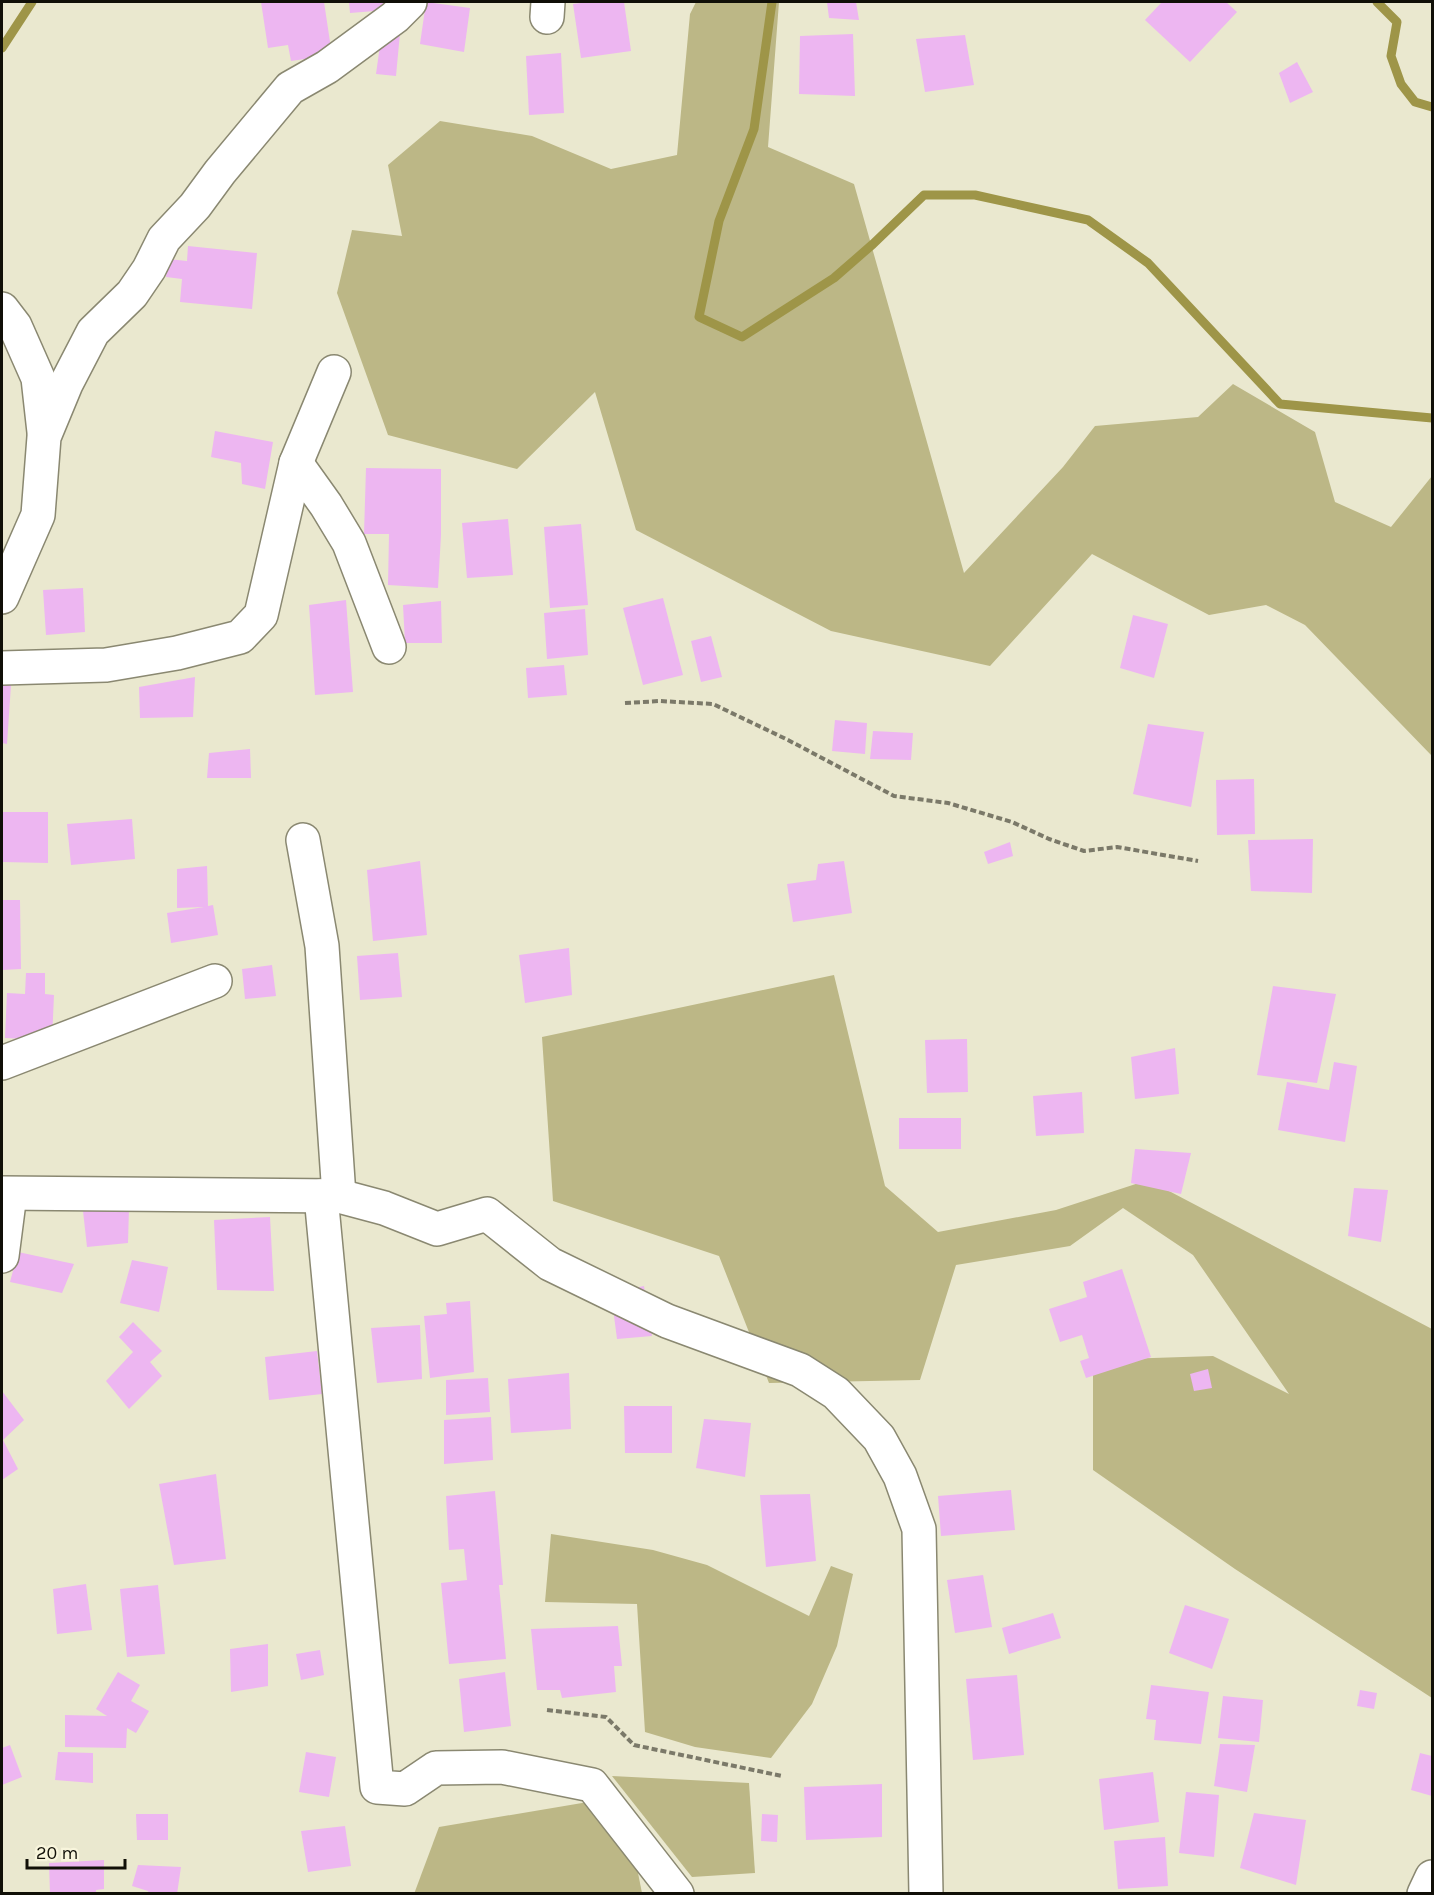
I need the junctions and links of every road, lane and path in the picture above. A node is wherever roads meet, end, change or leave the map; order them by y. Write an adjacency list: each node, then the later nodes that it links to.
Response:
1 (410, 2): 4 (street)
2 (2, 309): 4 (street)
3 (334, 372): 5 (street)
4 (44, 437): 6 (street)
5 (296, 463): 7 (street); 8 (street)
6 (2, 597)
7 (389, 647)
8 (2, 668)
9 (625, 703): 11 (path)
10 (303, 840): 15 (street)
11 (1198, 861)
12 (215, 981): 13 (street)
13 (2, 1063)
14 (6, 1193): 15 (street); 16 (street)
15 (330, 1196): 20 (street); 21 (street)
16 (2, 1256)
17 (547, 1710): 18 (path)
18 (782, 1776)
19 (1432, 1877): 22 (street)
20 (677, 1893)
21 (926, 1893)
22 (1424, 1893)

